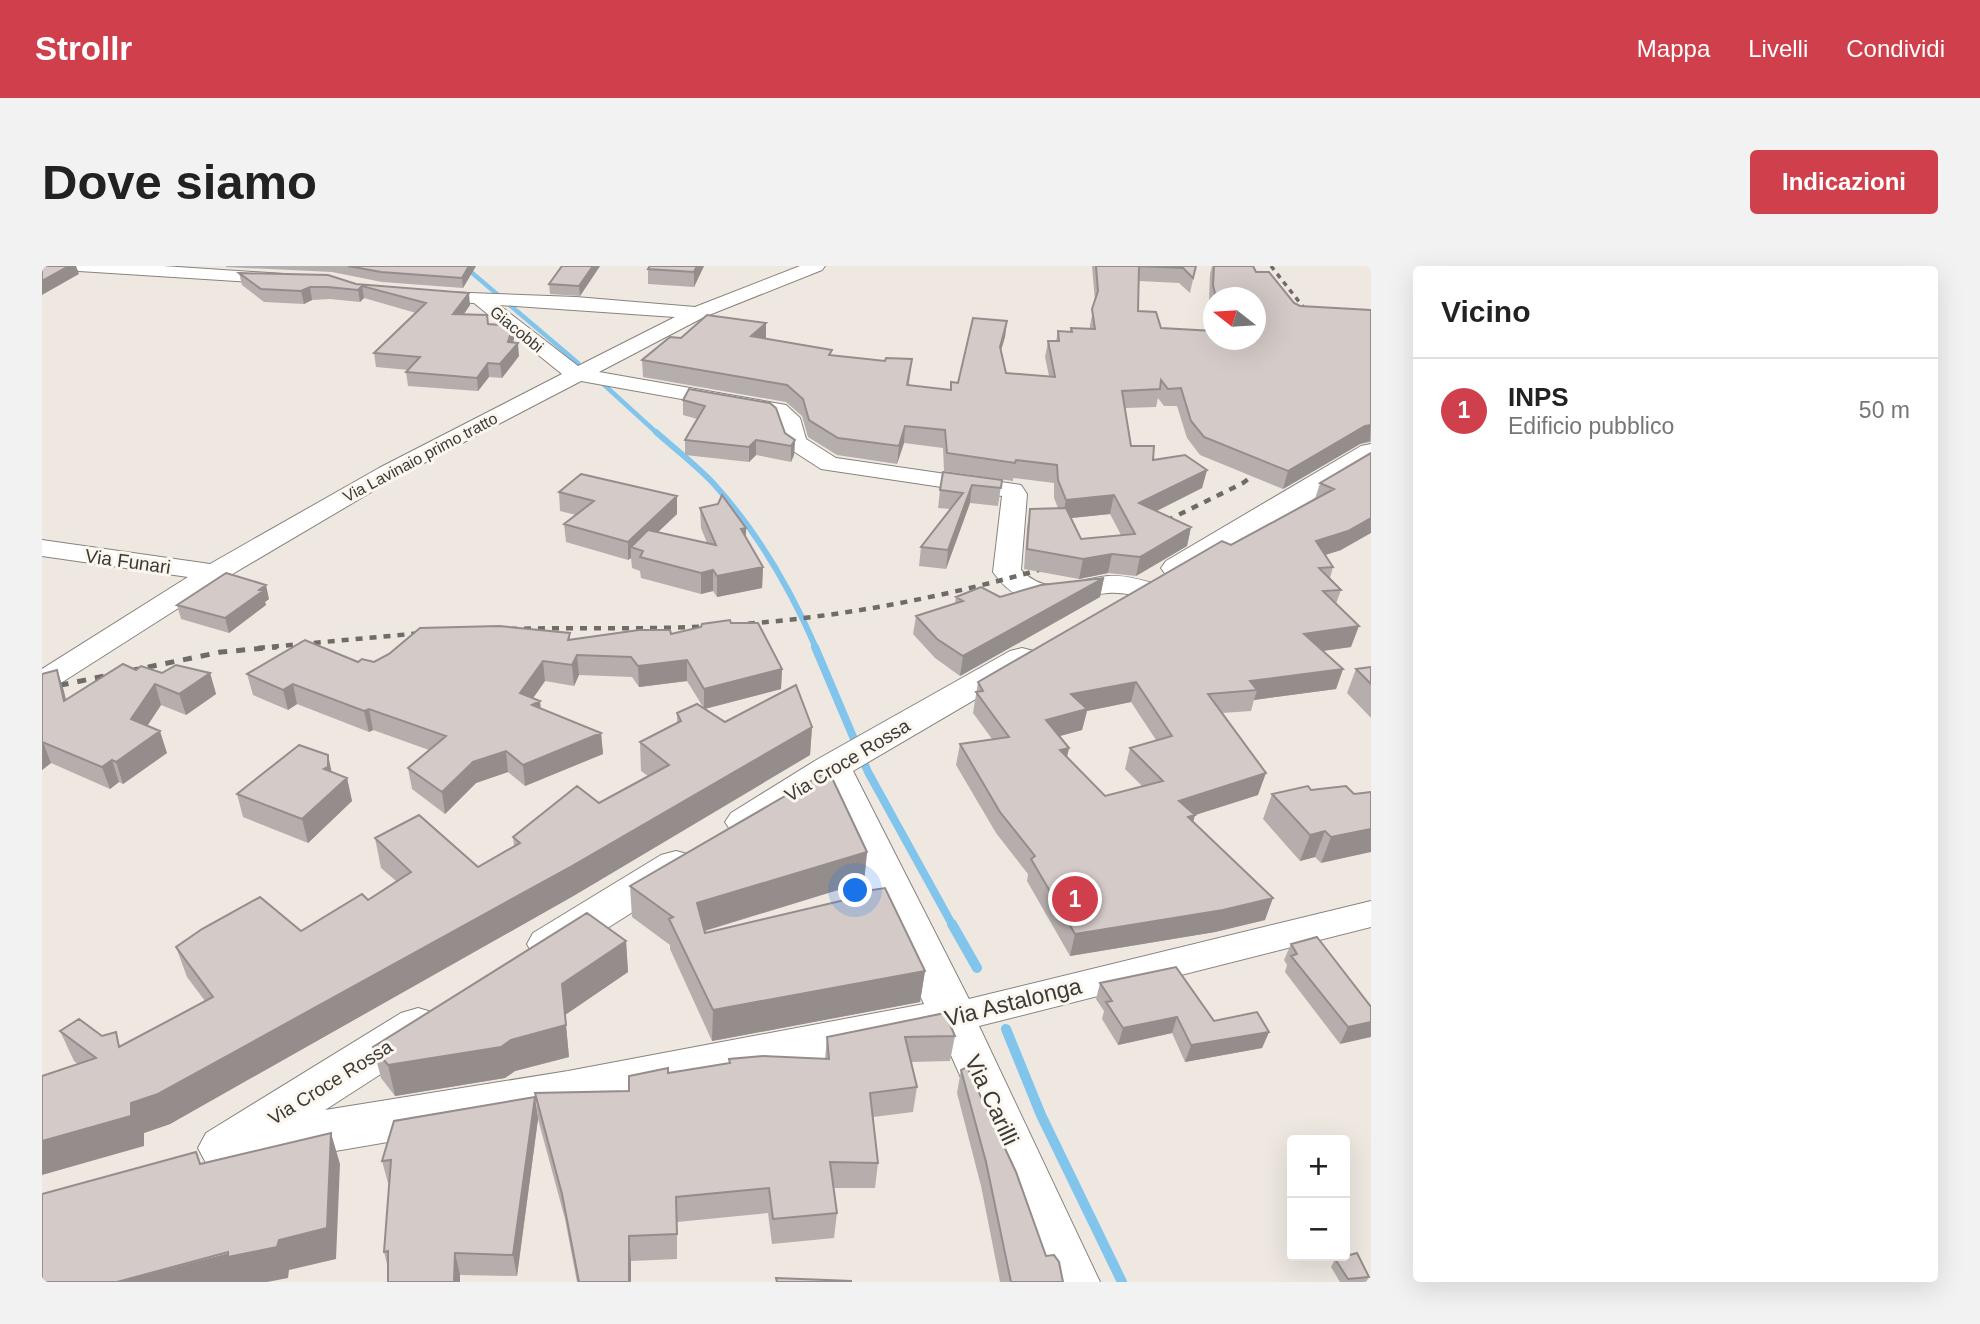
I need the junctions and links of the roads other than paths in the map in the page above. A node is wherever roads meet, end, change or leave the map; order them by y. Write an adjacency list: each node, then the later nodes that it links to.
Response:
1 (79, 266): 3 (street)
2 (816, 266): 6 (street, Via Lavinaio primo tratto)
3 (304, 279)
4 (403, 293): 5 (street, Giacobbi)
5 (485, 299): 6 (street); 7 (street, Giacobbi)
6 (697, 313): 7 (street, Via Lavinaio primo tratto)
7 (575, 374): 10 (street, Via Lavinaio primo tratto); 11 (street)
8 (1371, 452): 11 (main road)
9 (42, 548): 10 (street, Via Funari)
10 (214, 573): 14 (street, Via Lavinaio primo tratto)
11 (1142, 589): 12 (main road)
12 (1095, 616)
13 (1047, 644): 15 (main road, Via Croce Rossa)
14 (42, 682)
15 (838, 764): 17 (main road, Via Croce Rossa); 19 (main road, Via Carilli)
16 (1371, 914): 19 (street, Via Astalonga)
17 (517, 965)
18 (446, 1009): 20 (main road, Via Croce Rossa)
19 (954, 1017): 20 (main road, Via Astalonga); 21 (street, Via Carilli)
20 (205, 1154)
21 (1076, 1282)

